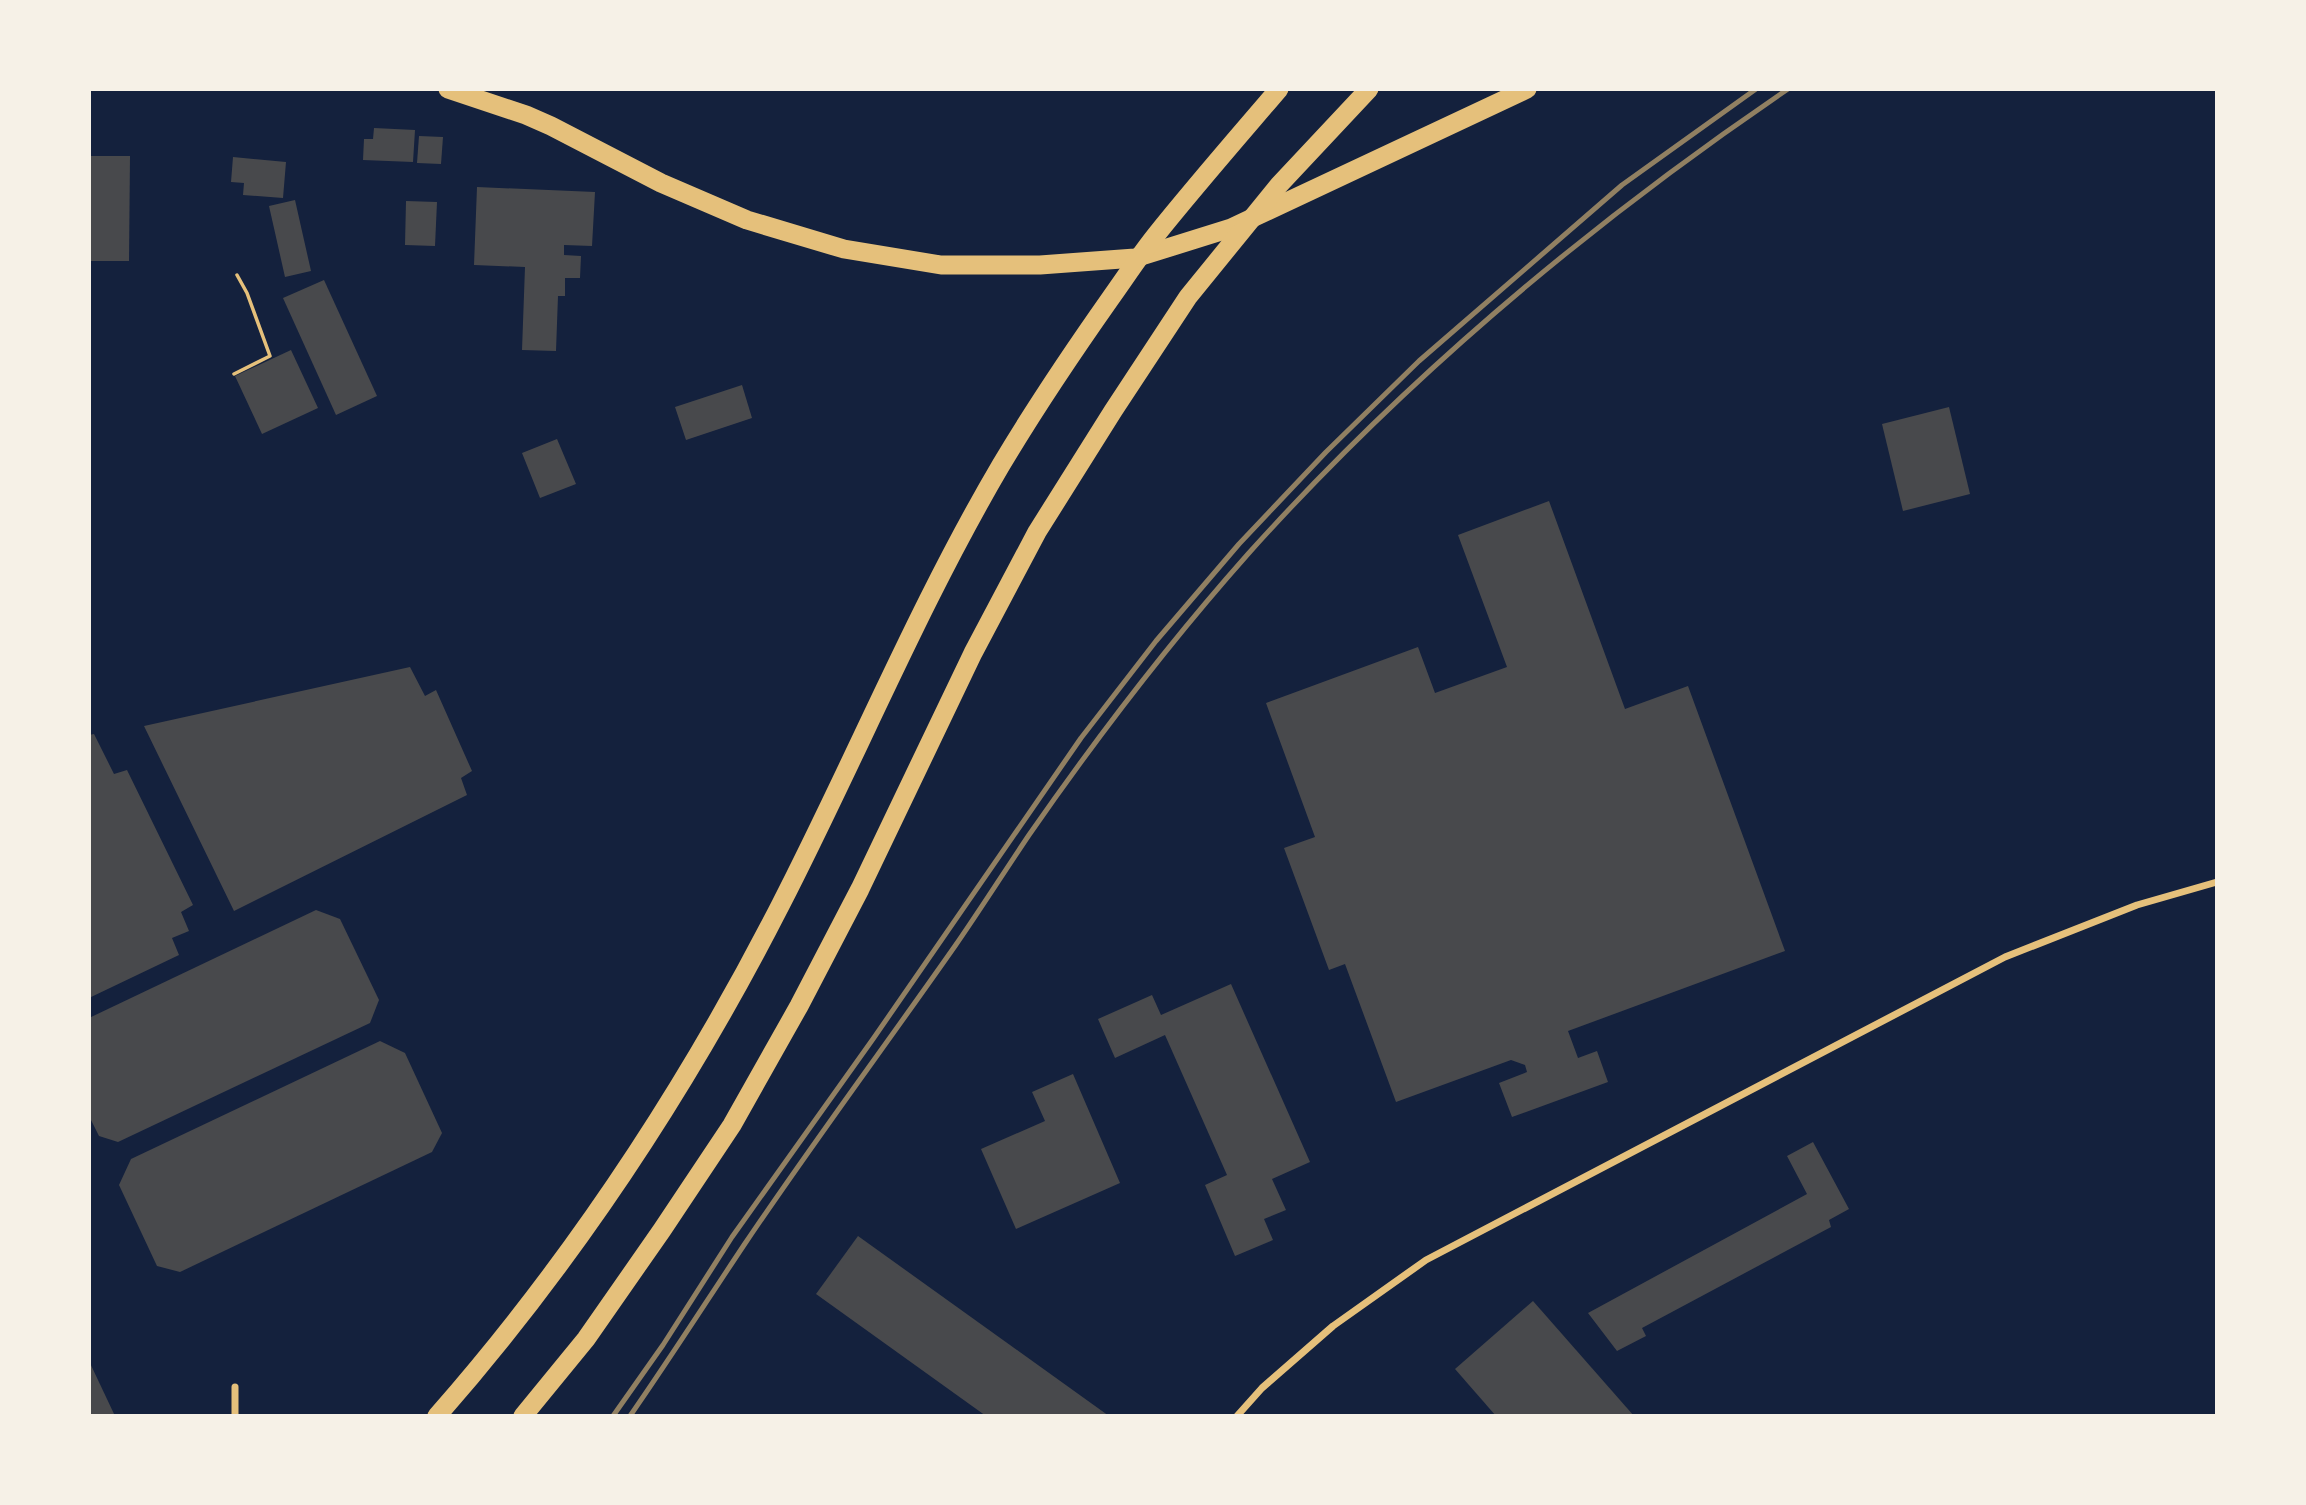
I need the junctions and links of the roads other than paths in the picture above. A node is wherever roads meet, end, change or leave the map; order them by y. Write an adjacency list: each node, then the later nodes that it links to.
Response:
1 (448, 89): 3 (highway)
2 (1279, 89): 8 (highway)
3 (1527, 89)
4 (1362, 96): 9 (highway)
5 (2217, 882): 10 (street)
6 (235, 1387): 7 (street)
7 (235, 1416)
8 (437, 1416)
9 (523, 1416)
10 (1237, 1416)

